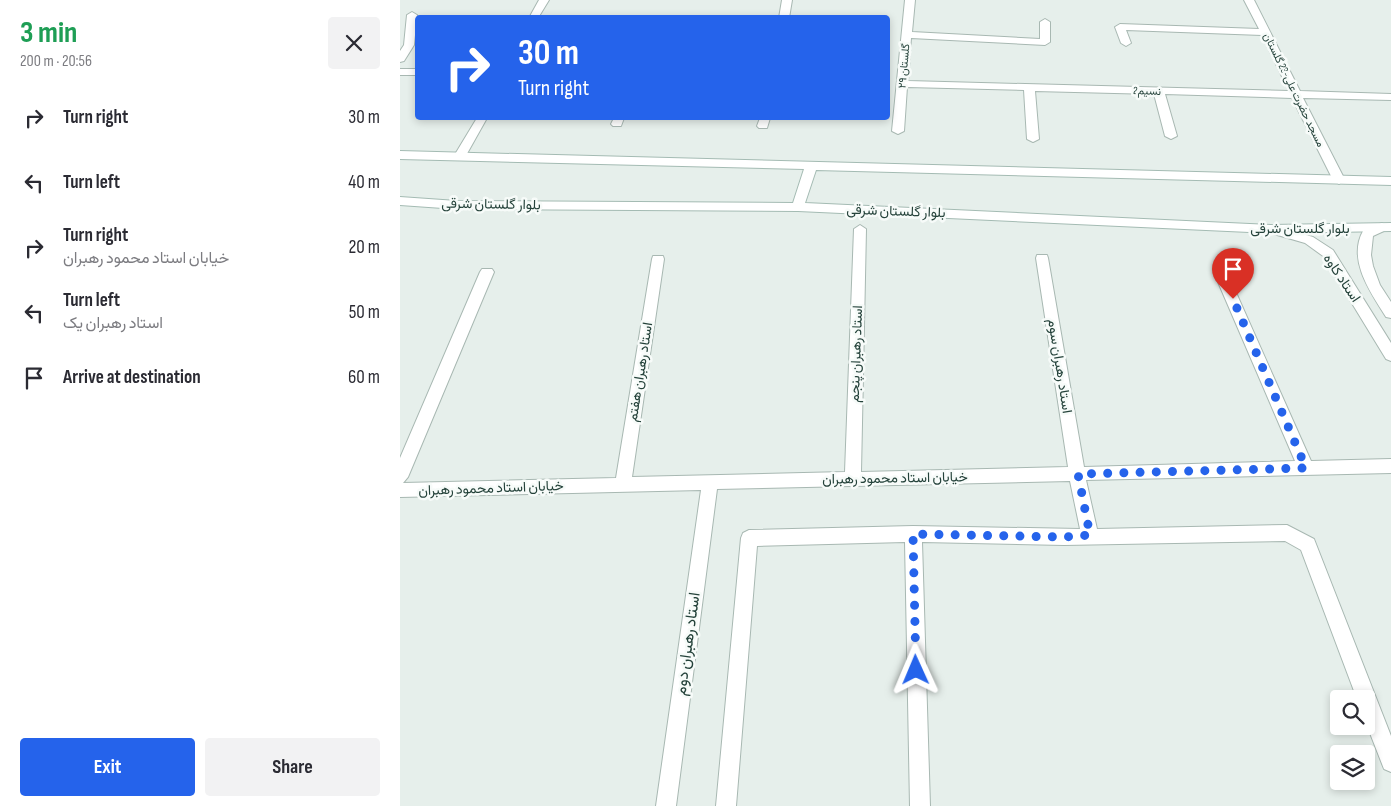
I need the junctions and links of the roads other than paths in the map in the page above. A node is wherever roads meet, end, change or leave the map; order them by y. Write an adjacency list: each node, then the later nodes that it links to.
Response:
1 (544, 0): 5 (street)
2 (787, 0): 7 (street)
3 (910, 0): 10 (street, گلستان ۲۹)
4 (1250, 0): 9 (street, مسجد حضرت علی-23 گلستان)
5 (534, 9)
6 (412, 15): 12 (street)
7 (784, 15)
8 (1045, 22): 10 (street)
9 (1265, 32): 11 (street); 18 (street, مسجد حضرت علی-23 گلستان)
10 (907, 35): 15 (street, گلستان ۲۹)
11 (1126, 43)
12 (400, 58)
13 (400, 72): 14 (street)
14 (415, 72)
15 (902, 84): 16 (street, نسیم2); 21 (street, گلستان ۲۹)
16 (1029, 88): 17 (street, نسیم2); 23 (street)
17 (1158, 91): 18 (street, نسیم2); 22 (street)
18 (1297, 96): 19 (street, نسیم2); 27 (street, مسجد حضرت علی-23 گلستان)
19 (1391, 98)
20 (481, 120): 25 (street)
21 (898, 131)
22 (1171, 136)
23 (1033, 139)
24 (400, 155): 25 (street)
25 (460, 156): 26 (street)
26 (811, 166): 27 (street); 30 (street)
27 (1339, 180): 28 (street)
28 (1391, 181)
29 (400, 202): 30 (street, بلوار گلستان شرقی)
30 (798, 207): 33 (street, بلوار گلستان شرقی)
31 (1386, 227): 33 (street, بلوار گلستان شرقی); 38 (street, استاد کاوه)
32 (860, 229): 44 (street, استاد رهبران پنجم)
33 (1271, 229): 39 (street, استاد کاوه)
34 (1042, 258): 42 (street, استاد رهبران سوم)
35 (658, 259): 46 (street, استاد رهبران هفتم)
36 (487, 272): 43 (street)
37 (1225, 282): 41 (street)
38 (1391, 312)
39 (1391, 354)
40 (1391, 466): 41 (street, خیابان استاد محمود رهبران)
41 (1306, 468): 42 (street, خیابان استاد محمود رهبران)
42 (1078, 474): 44 (street, خیابان استاد محمود رهبران); 49 (street, استاد رهبران سوم)
43 (400, 477)
44 (853, 479): 45 (street, خیابان استاد محمود رهبران)
45 (710, 482): 46 (street, خیابان استاد محمود رهبران); 51 (street, استاد رهبران دوم)
46 (623, 484): 47 (street, خیابان استاد محمود رهبران)
47 (400, 490)
48 (913, 534): 49 (street); 52 (street); 53 (street)
49 (1090, 535): 50 (street)
50 (1391, 762)
51 (666, 806)
52 (726, 806)
53 (920, 806)

